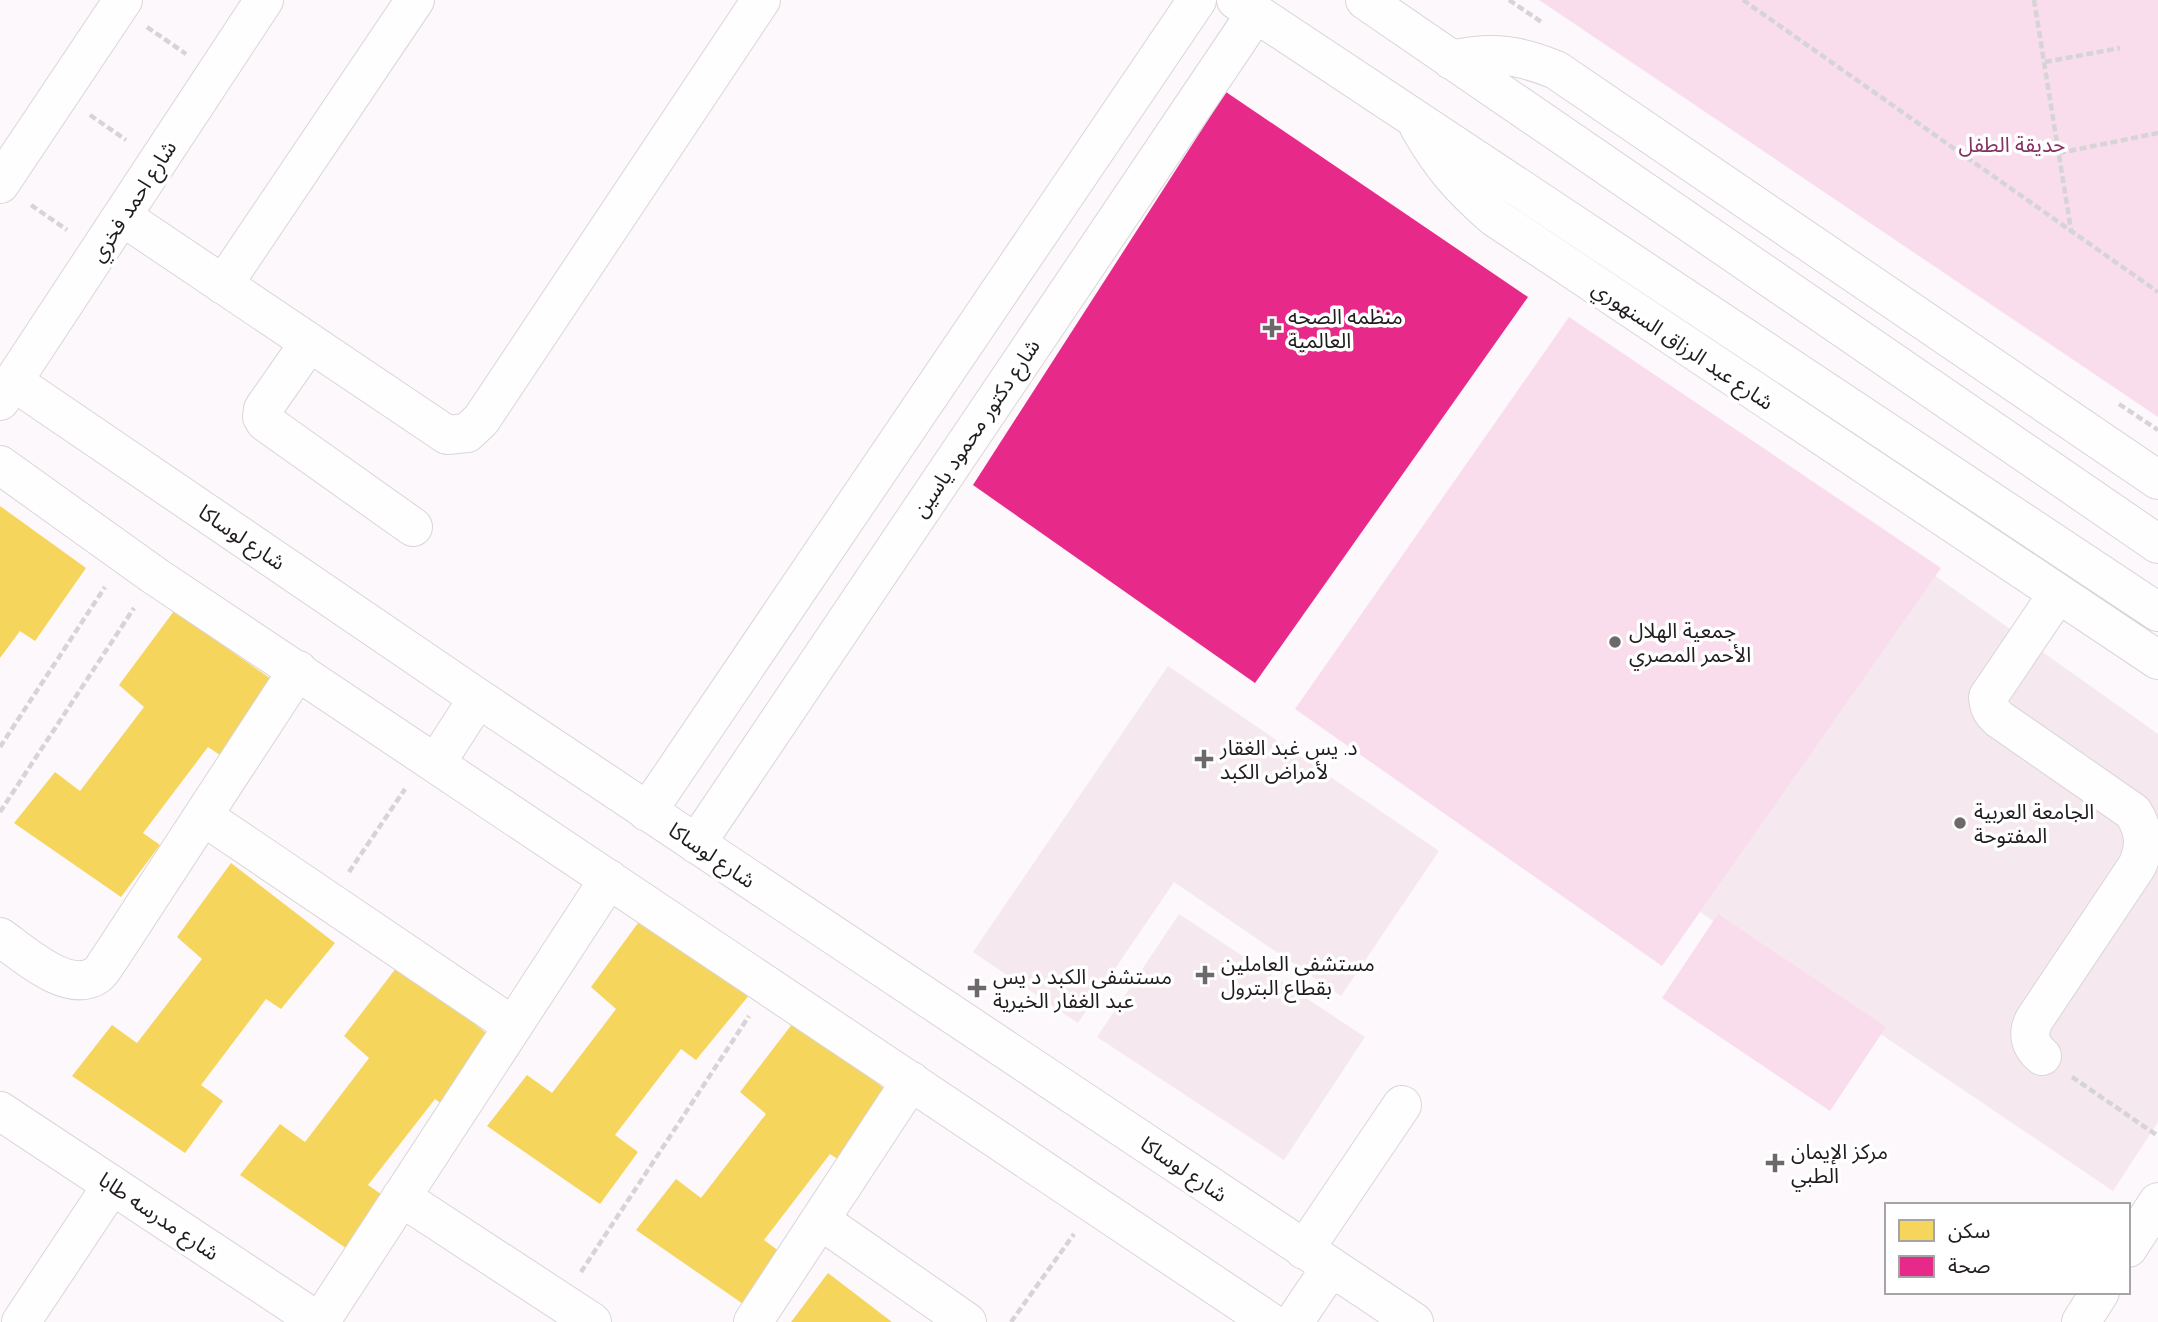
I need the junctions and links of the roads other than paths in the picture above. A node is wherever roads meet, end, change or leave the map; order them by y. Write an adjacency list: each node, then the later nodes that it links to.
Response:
1 (264, 0): 11 (street, شارع احمد فخري)
2 (415, 0): 12 (street)
3 (761, 0): 13 (street)
4 (1198, 0): 25 (street)
5 (1365, 0): 8 (street)
6 (121, 3): 10 (street)
7 (1246, 6): 9 (street, شارع عبد الرزاق السنهوري); 27 (street, شارع دكتور محمود ياسين)
8 (1451, 60): 16 (street); 18 (street)
9 (1413, 116): 19 (street, شارع عبد الرزاق السنهوري); 20 (street)
10 (0, 184)
11 (123, 217): 12 (street); 14 (street, شارع احمد فخري)
12 (223, 285): 13 (street)
13 (309, 343): 17 (street)
14 (7, 392): 23 (street, شارع لوساكا)
15 (0, 465): 22 (street)
16 (2158, 480)
17 (413, 527)
18 (2158, 544)
19 (2057, 595): 21 (street, شارع عبد الرزاق السنهوري); 31 (street)
20 (2158, 612)
21 (2158, 660)
22 (298, 670): 24 (street); 26 (street)
23 (478, 698): 24 (street); 25 (street, شارع لوساكا)
24 (431, 760): 28 (street)
25 (647, 812): 27 (street, شارع لوساكا)
26 (203, 817): 29 (street); 30 (street)
27 (696, 844): 40 (street, شارع لوساكا)
28 (609, 879): 30 (street); 32 (street)
29 (0, 937)
30 (513, 1026): 36 (street)
31 (2042, 1056)
32 (911, 1082): 38 (street); 48 (street)
33 (1402, 1105): 40 (street)
34 (0, 1111): 35 (street, شارع مدرسه طابا)
35 (112, 1185): 43 (street); 44 (street, شارع مدرسه طابا)
36 (401, 1197): 44 (street); 45 (street)
37 (2158, 1202): 39 (street)
38 (820, 1220): 46 (street); 47 (street)
39 (2130, 1245)
40 (1318, 1259): 42 (street, شارع لوساكا); 49 (street)
41 (2099, 1294): 50 (street)
42 (1398, 1318)
43 (20, 1322)
44 (319, 1322)
45 (592, 1322)
46 (753, 1322)
47 (967, 1322)
48 (1270, 1322)
49 (1294, 1322)
50 (2081, 1322)

